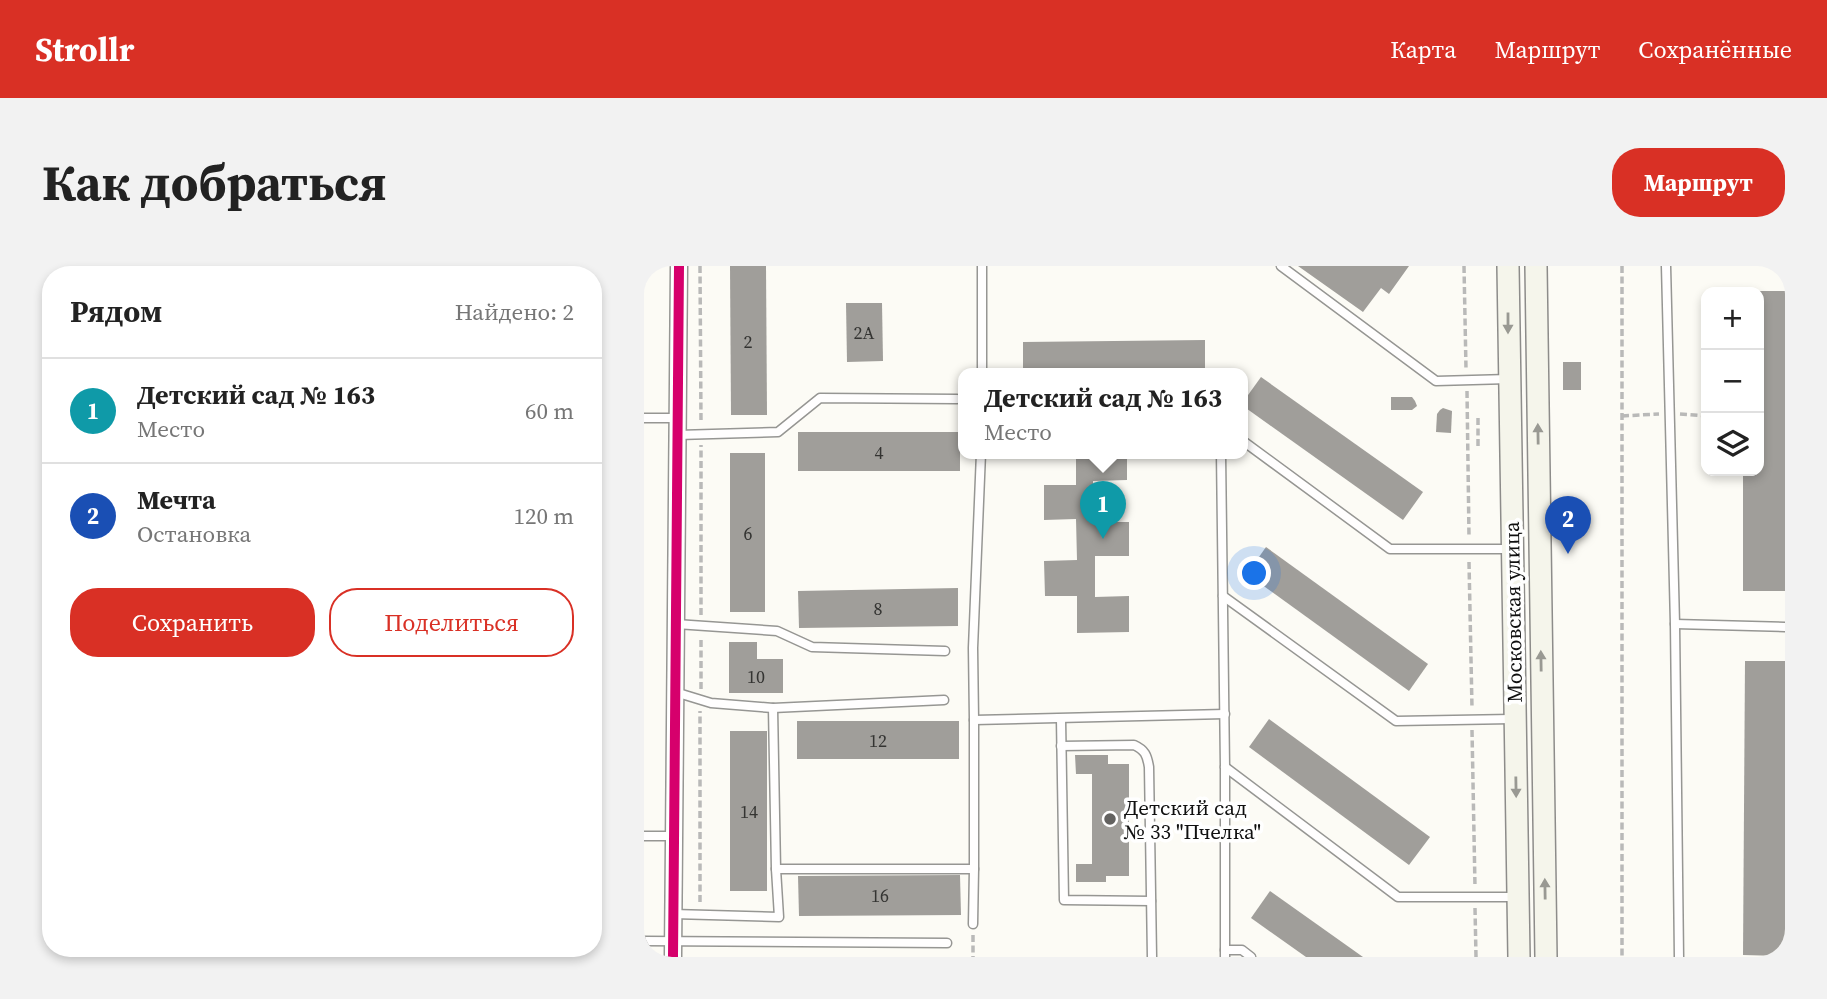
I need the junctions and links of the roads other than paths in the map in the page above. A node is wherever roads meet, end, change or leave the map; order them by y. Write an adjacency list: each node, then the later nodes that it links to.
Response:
1 (679, 266): 11 (street)
2 (982, 266): 7 (lane)
3 (1281, 266): 8 (lane)
4 (1508, 266): 8 (main road, Московская улица, one-way to 8)
5 (1536, 266): 46 (main road, Московская улица, one-way to 5)
6 (1666, 266): 19 (lane)
7 (982, 368)
8 (1508, 379): 16 (main road, Московская улица)
9 (957, 398): 12 (lane)
10 (644, 418): 11 (lane)
11 (678, 418): 12 (street)
12 (678, 435): 18 (street)
13 (1248, 445): 16 (lane)
14 (981, 459): 28 (lane)
15 (1221, 459): 17 (lane)
16 (1512, 549): 27 (main road, Московская улица)
17 (1223, 596): 25 (lane); 27 (lane)
18 (676, 624): 21 (lane); 22 (street)
19 (1675, 624): 20 (lane); 47 (lane)
20 (1785, 627)
21 (945, 651)
22 (675, 692): 24 (lane); 32 (street)
23 (944, 699): 24 (lane)
24 (773, 708): 33 (lane)
25 (1225, 714): 26 (lane); 30 (lane)
26 (1061, 719): 28 (lane); 29 (lane)
27 (1515, 719): 35 (main road, Московская улица, one-way to 35)
28 (974, 720): 34 (lane)
29 (1061, 746): 36 (lane); 36 (lane)
30 (1225, 767): 35 (lane); 42 (lane)
31 (644, 836): 32 (lane)
32 (673, 836): 37 (street)
33 (776, 869): 34 (lane); 37 (lane)
34 (974, 869): 38 (lane)
35 (1518, 897): 45 (main road, Московская улица)
36 (1151, 901): 43 (lane)
37 (673, 914): 41 (street)
38 (973, 925)
39 (644, 941): 41 (lane)
40 (947, 943): 41 (lane)
41 (673, 949)
42 (1225, 954): 44 (lane)
43 (1152, 957)
44 (1251, 957)
45 (1519, 957)
46 (1546, 957)
47 (1679, 957)

